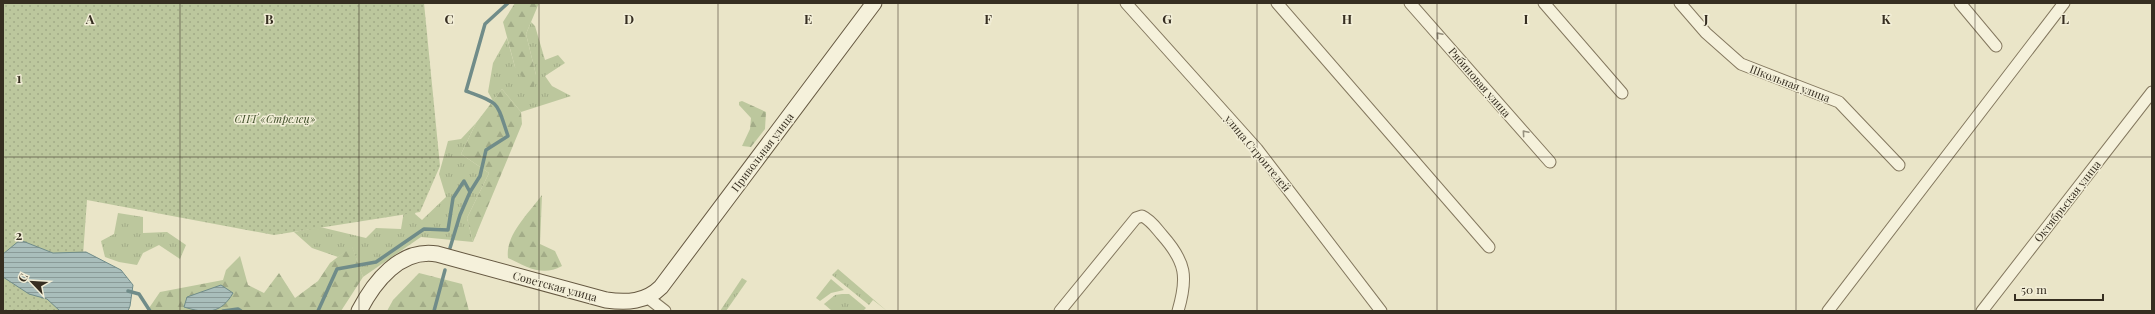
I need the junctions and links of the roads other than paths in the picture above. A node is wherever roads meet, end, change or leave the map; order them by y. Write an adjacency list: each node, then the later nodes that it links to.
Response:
1 (874, 3): 15 (street, Привольная улица)
2 (1126, 3): 20 (street, улица Строителей)
3 (1277, 3): 14 (street)
4 (1410, 3): 12 (street, Рябиновая улица, one-way to 4)
5 (1544, 3): 10 (street)
6 (1680, 3): 13 (street, Школьная улица)
7 (1960, 3): 9 (street)
8 (2064, 3): 21 (street)
9 (1996, 46)
10 (1622, 92)
11 (2152, 92): 22 (street, Октябрьская улица)
12 (1550, 162)
13 (1899, 165)
14 (1489, 247)
15 (647, 297): 16 (street, Советская улица); 17 (street)
16 (360, 311)
17 (665, 311)
18 (1060, 311): 19 (street)
19 (1178, 311)
20 (1381, 311)
21 (1828, 311)
22 (1982, 311)

